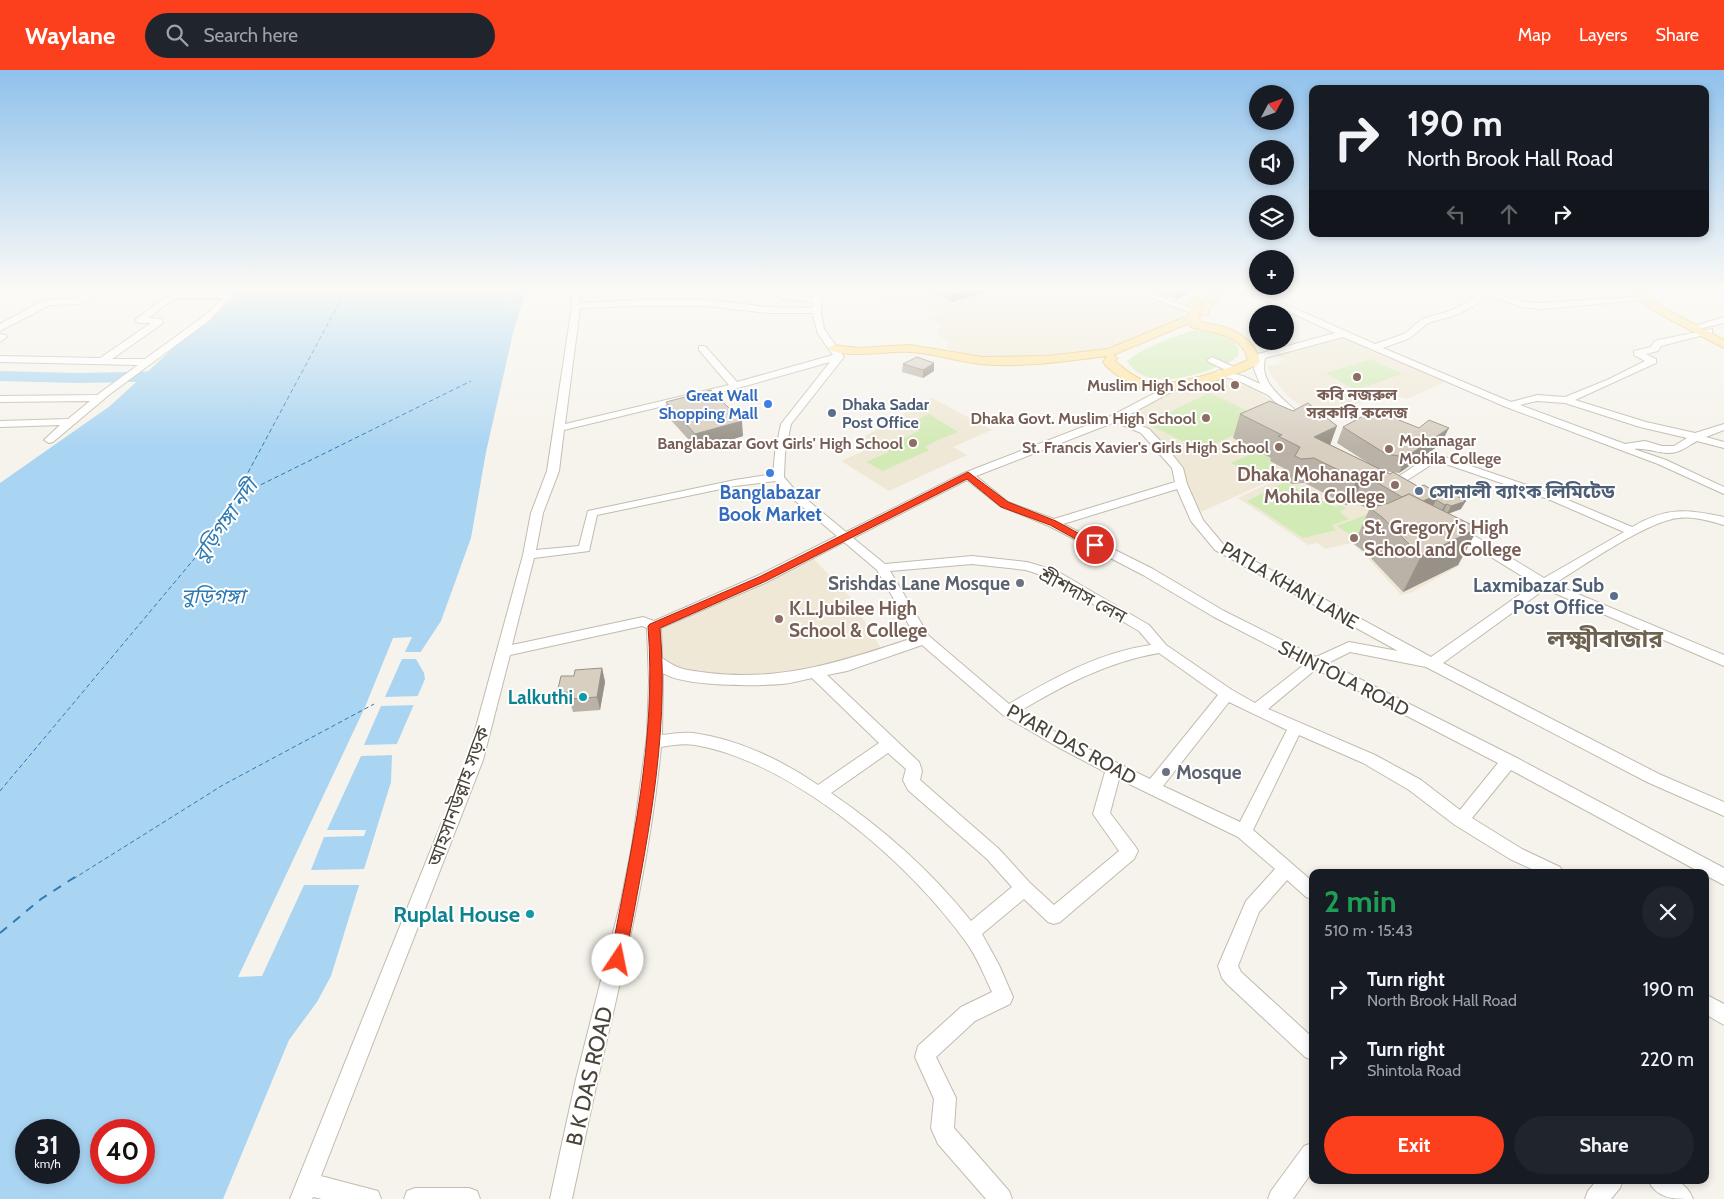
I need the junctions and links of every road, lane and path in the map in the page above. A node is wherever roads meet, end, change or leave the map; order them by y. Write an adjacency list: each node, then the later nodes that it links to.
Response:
1 (129, 343): 19 (street)
2 (173, 343): 20 (street)
3 (571, 343): 35 (street, আহসানউল্লাহ সড়ক)
4 (828, 343): 14 (street)
5 (1135, 343): 16 (main road)
6 (1243, 343): 15 (main road)
7 (1248, 343): 15 (main road)
8 (1309, 343): 15 (street)
9 (1367, 343): 12 (street)
10 (1388, 343): 12 (street)
11 (1659, 343): 28 (street)
12 (1376, 347): 29 (street)
13 (702, 348): 24 (street)
14 (836, 353): 16 (main road); 24 (street); 43 (street)
15 (1257, 354): 21 (main road); 25 (street)
16 (1108, 358): 23 (main road)
17 (0, 359): 19 (street)
18 (1212, 360): 21 (street)
19 (101, 362): 20 (street)
20 (146, 362): 26 (street)
21 (1233, 370): 22 (main road)
22 (1219, 374): 23 (main road); 25 (street)
23 (1181, 383): 30 (street)
24 (735, 386): 35 (street)
25 (1272, 393): 37 (street)
26 (101, 398): 27 (street); 32 (street)
27 (0, 399)
28 (1566, 400): 29 (street); 38 (street)
29 (1510, 404): 41 (street)
30 (1127, 412): 31 (street); 36 (street)
31 (1115, 418): 36 (street, PATLA KHAN LANE); 42 (street)
32 (72, 422): 33 (street); 39 (street)
33 (0, 424)
34 (1724, 427): 38 (street)
35 (560, 428): 52 (street, আহসানউল্লাহ সড়ক)
36 (1145, 431): 44 (street, PATLA KHAN LANE)
37 (1311, 431)
38 (1697, 436): 40 (street); 41 (street)
39 (50, 440)
40 (1724, 445)
41 (1624, 447): 46 (street)
42 (968, 475): 48 (street, SHINTOLA ROAD); 51 (street)
43 (778, 477): 51 (street, PYARI DAS ROAD); 52 (street)
44 (1181, 484): 48 (street); 62 (street, PATLA KHAN LANE)
45 (1387, 488): 50 (street)
46 (1724, 491)
47 (1724, 521): 50 (street)
48 (1053, 523): 61 (street, SHINTOLA ROAD)
49 (1444, 523): 54 (street)
50 (1634, 532): 54 (street)
51 (846, 537): 53 (street, PYARI DAS ROAD); 55 (street)
52 (529, 554): 58 (street, আহসানউল্লাহ সড়ক)
53 (882, 568): 56 (street, PYARI DAS ROAD); 57 (street, শ্রীশদাস লেন)
54 (1544, 584): 59 (street); 62 (street)
55 (654, 626): 58 (street); 60 (street, B K DAS ROAD)
56 (924, 638): 63 (street); 66 (street, PYARI DAS ROAD)
57 (1162, 648): 64 (street, শ্রীশদাস লেন); 66 (street)
58 (503, 652): 89 (street, আহসানউল্লাহ সড়ক)
59 (1723, 658)
60 (657, 661): 63 (street); 68 (street, B K DAS ROAD)
61 (1315, 663): 62 (street); 65 (street); 70 (street, SHINTOLA ROAD)
62 (1433, 663): 74 (street, PATLA KHAN LANE)
63 (816, 673): 69 (street)
64 (1227, 694): 65 (street, শ্রীশদাস লেন); 72 (street)
65 (1256, 710): 67 (street, শ্রীশদাস লেন)
66 (1008, 711): 71 (street, PYARI DAS ROAD)
67 (1296, 726): 75 (street, শ্রীশদাস লেন); 76 (street)
68 (653, 742): 73 (street); 93 (street, B K DAS ROAD)
69 (889, 744): 73 (street); 80 (street)
70 (1509, 761): 75 (street); 79 (street, SHINTOLA ROAD)
71 (1114, 769): 72 (street, PYARI DAS ROAD); 80 (street)
72 (1152, 788): 76 (street, PYARI DAS ROAD)
73 (820, 792): 82 (street)
74 (1724, 809)
75 (1461, 820): 78 (street, শ্রীশদাস লেন)
76 (1244, 832): 77 (street, PYARI DAS ROAD)
77 (1286, 868): 81 (street, PYARI DAS ROAD); 85 (street)
78 (1548, 869)
79 (1724, 877)
80 (1024, 888): 82 (street)
81 (1309, 888)
82 (970, 933): 94 (street)
83 (1709, 1006): 84 (street)
84 (1724, 1016)
85 (1309, 1047)
86 (1309, 1158): 95 (street)
87 (1609, 1184): 96 (street)
88 (1664, 1184): 97 (street)
89 (304, 1191): 90 (street)
90 (370, 1199)
91 (415, 1199): 92 (street)
92 (469, 1199)
93 (561, 1199)
94 (1001, 1199)
95 (1279, 1199)
96 (1596, 1199)
97 (1682, 1199)

